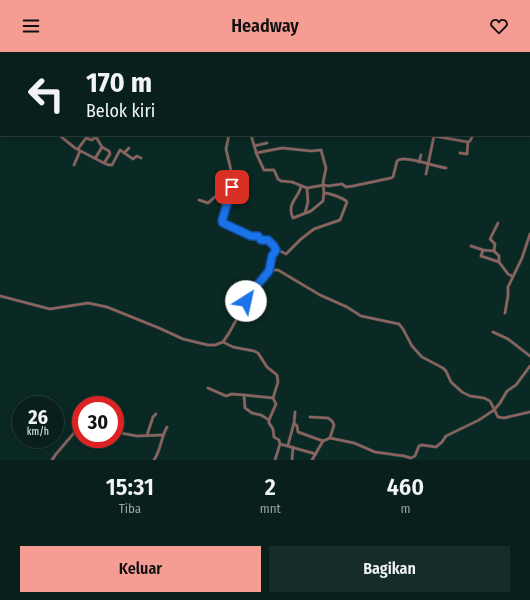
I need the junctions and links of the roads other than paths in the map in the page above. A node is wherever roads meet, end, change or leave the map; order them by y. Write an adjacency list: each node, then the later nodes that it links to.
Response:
1 (37, 52): 2 (street)
2 (42, 52)
3 (60, 136): 13 (street)
4 (96, 136): 11 (street); 13 (street)
5 (229, 136): 30 (street)
6 (251, 136): 10 (street)
7 (472, 136): 8 (street)
8 (468, 142): 16 (street); 22 (street)
9 (266, 143): 10 (street)
10 (254, 146): 15 (street)
11 (102, 147): 18 (street); 21 (street)
12 (129, 148): 14 (street)
13 (79, 150): 18 (street); 23 (street)
14 (124, 153): 19 (street); 21 (street)
15 (256, 153): 26 (street); 27 (street)
16 (460, 153)
17 (421, 155): 20 (street)
18 (94, 158): 21 (street)
19 (141, 158)
20 (419, 162): 22 (street); 26 (street)
21 (104, 163)
22 (428, 164): 24 (street); 25 (street)
23 (74, 165)
24 (446, 168)
25 (426, 174)
26 (323, 185): 28 (street); 29 (street)
27 (301, 186): 28 (street); 32 (street)
28 (308, 188): 32 (street)
29 (324, 193): 32 (street); 36 (street)
30 (230, 197): 31 (street); 36 (street)
31 (199, 200)
32 (305, 213)
33 (498, 222): 38 (street)
34 (530, 234): 41 (street)
35 (471, 246): 37 (street)
36 (276, 250): 40 (street)
37 (483, 250): 38 (street); 39 (street)
38 (494, 251): 39 (street)
39 (499, 262): 41 (street)
40 (269, 271): 45 (street); 51 (street)
41 (512, 276): 43 (street)
42 (0, 296): 45 (street)
43 (505, 313)
44 (493, 332): 46 (street)
45 (223, 342): 50 (street)
46 (530, 356)
47 (530, 366): 51 (street)
48 (208, 388): 49 (street)
49 (244, 395): 50 (street); 56 (street)
50 (273, 398): 56 (street)
51 (494, 410): 53 (street); 63 (street)
52 (295, 412): 57 (street)
53 (530, 412)
54 (156, 414): 61 (street)
55 (310, 417): 63 (street)
56 (269, 420): 65 (street)
57 (294, 423): 64 (street); 66 (street)
58 (167, 427): 62 (street)
59 (124, 434): 61 (street)
60 (72, 435): 69 (street)
61 (147, 435): 62 (street)
62 (163, 435): 70 (street)
63 (330, 438): 64 (street)
64 (323, 441): 68 (street)
65 (280, 444): 66 (street); 71 (street)
66 (288, 445): 67 (street)
67 (293, 447): 68 (street); 72 (street)
68 (316, 454): 73 (street)
69 (52, 460)
70 (154, 460)
71 (275, 460)
72 (292, 460)
73 (312, 460)

